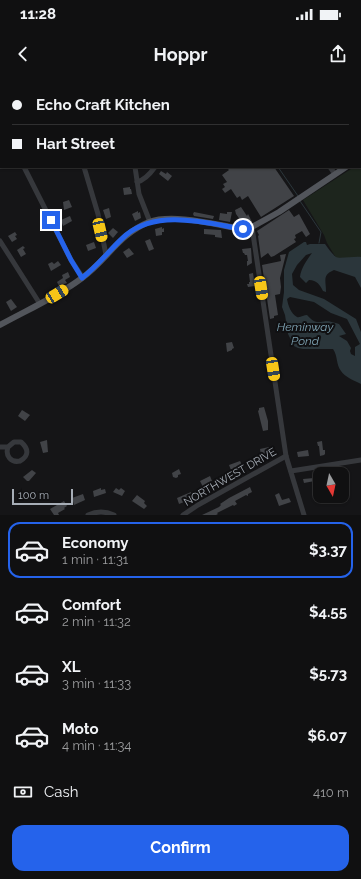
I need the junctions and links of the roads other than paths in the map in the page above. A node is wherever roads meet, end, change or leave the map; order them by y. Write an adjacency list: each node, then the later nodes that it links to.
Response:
1 (25, 168): 13 (street)
2 (84, 168): 12 (street)
3 (135, 168): 8 (street)
4 (154, 168): 8 (street)
5 (331, 168): 7 (street)
6 (345, 168): 7 (main road)
7 (336, 174): 10 (main road)
8 (137, 182): 9 (street)
9 (150, 222): 10 (main road); 12 (main road)
10 (252, 228): 18 (street)
11 (0, 241): 14 (street)
12 (106, 255): 13 (main road)
13 (82, 278): 14 (main road)
14 (40, 304): 15 (main road)
15 (0, 325)
16 (0, 446): 17 (street)
17 (8, 447): 17 (street)
18 (286, 456): 20 (street); 23 (street, NORTHWEST DRIVE)
19 (361, 460): 20 (street)
20 (290, 471): 24 (street)
21 (88, 515): 22 (street)
22 (114, 515)
23 (183, 515)
24 (304, 515)

